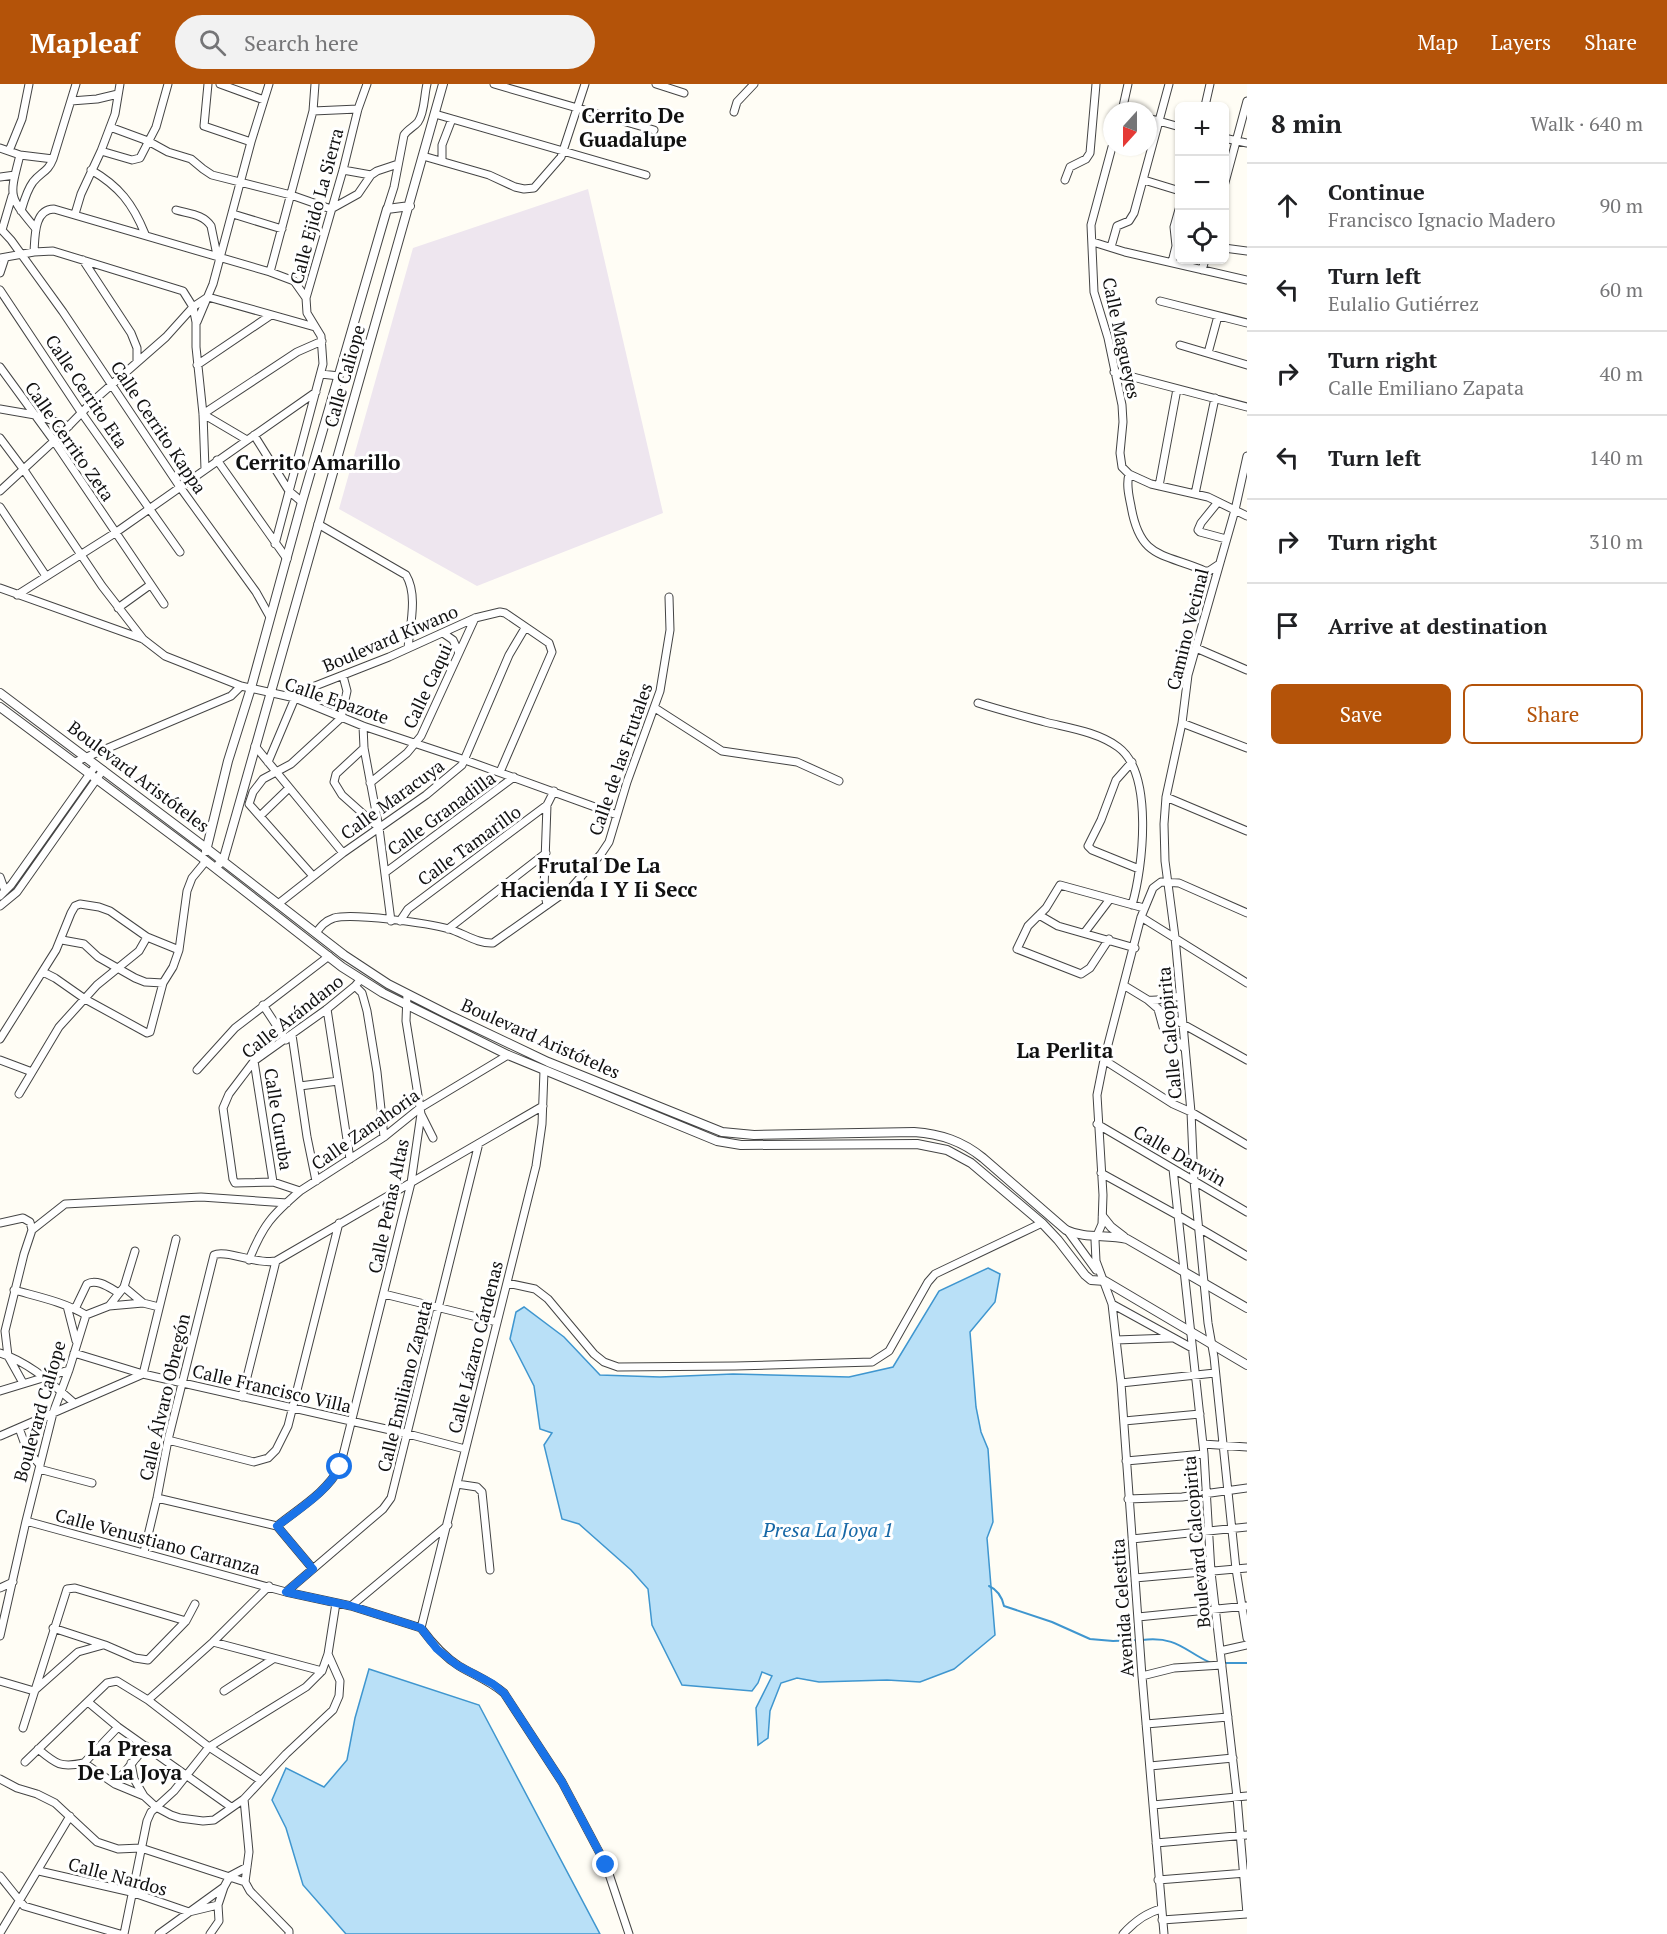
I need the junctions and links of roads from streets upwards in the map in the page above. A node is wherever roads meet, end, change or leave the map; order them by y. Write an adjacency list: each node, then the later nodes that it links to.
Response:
1 (29, 84): 44 (street)
2 (76, 84): 23 (street)
3 (120, 84): 21 (street)
4 (168, 84): 39 (street)
5 (208, 84): 40 (street)
6 (220, 84): 22 (street)
7 (269, 84): 22 (street)
8 (315, 84): 29 (street)
9 (367, 84): 28 (street, Calle Ejido La Sierra)
10 (428, 84): 51 (street, Calle Caliope)
11 (443, 84): 31 (street, Calle Caliope)
12 (494, 84): 27 (street)
13 (585, 84): 27 (street)
14 (656, 84): 20 (street)
15 (754, 84): 30 (street)
16 (1096, 84): 59 (street)
17 (1128, 84): 25 (street)
18 (1169, 84): 33 (street)
19 (1210, 84): 26 (street)
20 (684, 93)
21 (118, 94): 23 (street); 35 (street)
22 (264, 100): 40 (street)
23 (71, 101): 49 (street)
24 (1247, 101): 38 (street)
25 (1125, 102)
26 (1206, 102)
27 (578, 107): 36 (street); 43 (street)
28 (358, 108): 29 (street); 53 (street, Calle Ejido La Sierra)
29 (314, 111): 63 (street)
30 (734, 112)
31 (435, 114): 32 (street); 47 (street, Calle Caliope)
32 (452, 119): 43 (street); 50 (street)
33 (1159, 121): 34 (street); 60 (street)
34 (1175, 126)
35 (110, 127): 39 (street); 45 (street)
36 (654, 130)
37 (1229, 139): 38 (street)
38 (1237, 140): 41 (street); 54 (street)
39 (148, 141): 45 (street); 61 (street)
40 (250, 142): 61 (street)
41 (1247, 143)
42 (0, 148): 44 (street)
43 (564, 150): 50 (street); 57 (street)
44 (9, 151): 46 (street)
45 (101, 151): 52 (street)
46 (20, 155): 49 (street); 55 (street)
47 (423, 156): 50 (street); 65 (street, Calle Caliope)
48 (1110, 156): 76 (street, Calle Magueyes)
49 (53, 159): 69 (street)
50 (442, 160)
51 (398, 164): 56 (street); 67 (street, Calle Caliope)
52 (91, 170): 70 (street); 75 (street)
53 (343, 170): 56 (street); 66 (street, Calle Ejido La Sierra)
54 (1229, 170)
55 (15, 174): 58 (street); 64 (street)
56 (370, 176): 66 (street)
57 (646, 176)
58 (0, 177)
59 (1065, 180)
60 (1143, 180): 62 (street); 77 (street)
61 (240, 183): 63 (street); 71 (street)
62 (1175, 189)
63 (291, 195): 66 (street); 73 (street)
64 (12, 196): 69 (street); 72 (street)
65 (410, 206): 67 (street); 143 (street, Calle Caliope)
66 (331, 209): 94 (street, Calle Ejido La Sierra)
67 (387, 209): 111 (street, Calle Caliope)
68 (176, 210): 83 (street)
69 (21, 211): 74 (street)
70 (75, 214): 74 (street); 75 (street)
71 (233, 214): 73 (street); 83 (street)
72 (1, 229): 82 (street, Calle Cerrito Kappa)
73 (282, 229): 89 (street)
74 (36, 230): 81 (street)
75 (145, 234): 83 (street)
76 (1093, 242): 77 (street); 109 (street, Calle Magueyes)
77 (1111, 247): 86 (street)
78 (1229, 249): 80 (street)
79 (1175, 250): 86 (street)
80 (1247, 251)
81 (34, 252): 82 (street); 85 (street)
82 (22, 254): 84 (street); 112 (street, Calle Cerrito Kappa)
83 (219, 256): 89 (street); 93 (street)
84 (3, 258): 90 (street)
85 (83, 260): 96 (street); 105 (street)
86 (1172, 262): 88 (street)
87 (1204, 264): 88 (street)
88 (1202, 270): 91 (street)
89 (270, 272): 94 (street)
90 (0, 273)
91 (1247, 279)
92 (0, 290): 118 (street, Calle Cerrito Eta)
93 (208, 297): 96 (street); 97 (street); 99 (street)
94 (306, 298): 101 (street, Calle Ejido La Sierra)
95 (1160, 301): 98 (street)
96 (193, 307): 99 (street); 105 (street)
97 (271, 315): 101 (street); 106 (street)
98 (1218, 316): 100 (street); 104 (street)
99 (196, 322): 106 (street)
100 (1247, 323)
101 (315, 327): 102 (street, Calle Ejido La Sierra)
102 (322, 341): 110 (street, Calle Ejido La Sierra); 119 (street)
103 (1180, 345): 104 (street)
104 (1208, 353): 107 (street)
105 (137, 361): 112 (street)
106 (197, 365): 119 (street)
107 (1247, 365)
108 (0, 367): 120 (street, Calle Cerrito Zeta)
109 (1114, 372): 113 (street); 130 (street, Calle Magueyes)
110 (321, 374): 111 (street); 114 (street, Calle Ejido La Sierra)
111 (339, 376): 137 (street, Calle Caliope)
112 (112, 384): 118 (street); 133 (street, Calle Cerrito Kappa)
113 (1177, 389): 115 (street); 132 (street)
114 (316, 392): 122 (street); 135 (street, Calle Ejido La Sierra)
115 (1215, 398): 116 (street); 136 (street)
116 (1247, 406)
117 (0, 409): 120 (street)
118 (81, 412): 121 (street); 140 (street, Calle Cerrito Eta)
119 (202, 414): 124 (street); 128 (street)
120 (35, 415): 121 (street); 125 (street, Calle Cerrito Zeta)
121 (69, 426): 125 (street)
122 (254, 435): 124 (street); 135 (street)
123 (0, 438): 129 (street)
124 (246, 440): 127 (street)
125 (54, 441): 129 (street); 144 (street, Calle Cerrito Zeta)
126 (1247, 456): 131 (street, Camino Vecinal)
127 (217, 460): 128 (street); 146 (street)
128 (205, 469): 133 (street)
129 (24, 470): 134 (street); 148 (street)
130 (1130, 474): 132 (street); 150 (street)
131 (1245, 475): 141 (street, Camino Vecinal)
132 (1159, 486): 136 (street)
133 (180, 487): 140 (street); 159 (street, Calle Cerrito Kappa)
134 (0, 491)
135 (289, 491): 137 (street); 146 (street, Calle Ejido La Sierra)
136 (1195, 494): 138 (street)
137 (302, 502): 149 (street, Calle Caliope)
138 (1218, 502): 141 (street); 145 (street)
139 (0, 507): 151 (street)
140 (149, 509): 144 (street); 147 (street, Calle Cerrito Eta)
141 (1235, 510): 142 (street); 145 (street, Camino Vecinal)
142 (1247, 516)
143 (318, 524): 164 (street); 173 (street, Calle Caliope)
144 (115, 533): 148 (street); 153 (street, Calle Cerrito Zeta)
145 (1226, 539): 150 (street, Camino Vecinal)
146 (275, 544): 149 (street)
147 (180, 552)
148 (81, 556): 151 (street); 158 (street)
149 (286, 559): 159 (street, Calle Caliope)
150 (1218, 565): 165 (street, Camino Vecinal)
151 (46, 576): 155 (street)
152 (0, 581): 154 (street)
153 (150, 585): 157 (street, Calle Cerrito Zeta); 158 (street)
154 (2, 588): 155 (street, Calle Epazote)
155 (17, 595): 163 (street, Calle Epazote)
156 (669, 597): 178 (street, Calle de las Frutales)
157 (164, 604)
158 (118, 608): 163 (street)
159 (270, 617): 170 (street, Calle Caliope)
160 (475, 618): 161 (street, Boulevard Kiwano); 162 (street, Boulevard Kiwano); 166 (street, Calle Caqui)
161 (525, 628): 187 (street, Calle Maracuya); 192 (street)
162 (443, 633): 164 (street, Boulevard Kiwano); 166 (street)
163 (143, 639): 169 (street, Calle Epazote)
164 (408, 648): 168 (street, Boulevard Kiwano)
165 (1196, 648): 167 (street); 180 (street, Camino Vecinal)
166 (459, 653): 182 (street, Calle Caqui)
167 (1247, 670)
168 (343, 676): 171 (street, Boulevard Kiwano); 179 (street)
169 (241, 686): 170 (street, Calle Epazote); 186 (street)
170 (251, 688): 173 (street, Calle Epazote); 208 (street)
171 (310, 688): 174 (street, Boulevard Kiwano); 176 (street)
172 (0, 693): 186 (street, Boulevard Aristóteles)
173 (270, 693): 174 (street, Calle Epazote); 183 (street)
174 (295, 698): 176 (street, Calle Epazote); 189 (street)
175 (978, 703): 190 (street)
176 (310, 704): 179 (street, Calle Epazote)
177 (0, 707): 188 (street, Boulevard Aristóteles)
178 (655, 708): 196 (street); 204 (street, Calle de las Frutales)
179 (341, 718): 181 (street, Calle Epazote); 193 (street)
180 (1182, 723): 185 (street); 200 (street, Camino Vecinal)
181 (363, 726): 182 (street, Calle Epazote); 184 (street)
182 (416, 743): 187 (street, Calle Epazote); 197 (street, Calle Caqui)
183 (255, 746): 189 (street); 201 (street)
184 (364, 748): 197 (street); 206 (street)
185 (1247, 748)
186 (86, 757): 188 (street); 191 (street, Boulevard Aristóteles)
187 (465, 760): 192 (street, Calle Epazote); 206 (street, Calle Maracuya)
188 (75, 762): 194 (street, Boulevard Aristóteles)
189 (268, 762): 193 (street)
190 (1132, 762): 214 (street); 214 (street)
191 (99, 768): 194 (street); 208 (street, Boulevard Aristóteles)
192 (500, 772): 195 (street, Calle Epazote)
193 (276, 773): 198 (street); 203 (street)
194 (93, 776): 212 (street, Boulevard Aristóteles); 220 (street); 225 (street)
195 (514, 777): 199 (street, Calle Epazote); 215 (street, Calle Granadilla)
196 (839, 781)
197 (370, 783): 206 (street)
198 (289, 788): 205 (street); 210 (street)
199 (554, 791): 202 (street, Calle Tamarillo); 204 (street, Calle Epazote)
200 (1166, 797): 207 (street); 218 (street, Camino Vecinal)
201 (241, 798): 203 (street); 209 (street)
202 (547, 805): 211 (street); 230 (street, Calle Tamarillo)
203 (251, 806): 205 (street)
204 (616, 815): 223 (street, Calle de las Frutales)
205 (260, 816): 216 (street)
206 (379, 828): 210 (street, Calle Maracuya); 215 (street)
207 (1247, 831)
208 (206, 848): 212 (street); 213 (street, Boulevard Aristóteles)
209 (226, 849): 213 (street); 219 (street)
210 (343, 853): 216 (street, Calle Maracuya)
211 (546, 853): 223 (street); 231 (street)
212 (206, 860): 213 (street); 239 (street); 240 (street, Boulevard Aristóteles)
213 (223, 861): 219 (street, Boulevard Aristóteles)
214 (1139, 869): 224 (street)
215 (386, 872): 230 (street)
216 (313, 876): 222 (street, Calle Maracuya)
217 (0, 877): 220 (street)
218 (1169, 882): 226 (street); 227 (street); 235 (street, Calle Calcopirita)
219 (251, 884): 222 (street, Boulevard Aristóteles)
220 (3, 893)
221 (1110, 899): 224 (street); 228 (street); 232 (street)
222 (278, 904): 233 (street, Boulevard Aristóteles)
223 (547, 905): 231 (street, Calle de las Frutales)
224 (1132, 905): 226 (street)
225 (0, 906)
226 (1144, 908): 229 (street)
227 (1247, 913)
228 (1039, 915): 232 (street); 236 (street)
229 (1142, 917): 235 (street); 238 (street)
230 (395, 921): 231 (street, Calle de las Frutales); 233 (street, Calle de las Frutales)
231 (448, 928)
232 (1085, 932): 236 (street)
233 (316, 933): 247 (street, Boulevard Aristóteles)
234 (147, 937): 237 (street); 239 (street); 241 (street)
235 (1175, 937): 245 (street); 248 (street, Calle Calcopirita)
236 (1109, 939): 238 (street)
237 (62, 940): 241 (street); 242 (street)
238 (1135, 948): 246 (street)
239 (179, 950): 244 (street)
240 (329, 956): 243 (street, Boulevard Aristóteles); 251 (street)
241 (117, 969): 244 (street); 249 (street)
242 (43, 972): 249 (street); 257 (street)
243 (358, 982): 252 (street, Boulevard Aristóteles); 253 (street, Calle Arándano); 276 (street)
244 (163, 983): 249 (street)
245 (1247, 983)
246 (1125, 986): 250 (street); 261 (street)
247 (407, 994): 252 (street, Calle Peñas Altas); 275 (street, Boulevard Aristóteles)
248 (1180, 997): 250 (street); 255 (street, Calle Calcopirita)
249 (85, 999): 266 (street)
250 (1148, 1000): 254 (street)
251 (263, 1005): 256 (street); 264 (street)
252 (406, 1006): 259 (street, Boulevard Aristóteles); 271 (street, Calle Peñas Altas)
253 (327, 1009): 256 (street, Calle Arándano); 267 (street)
254 (1158, 1009): 255 (street); 258 (street)
255 (1182, 1022): 258 (street, Calle Calcopirita); 262 (street)
256 (289, 1037): 263 (street, Calle Arándano); 268 (street)
257 (0, 1039)
258 (1184, 1048): 272 (street, Calle Calcopirita)
259 (508, 1055): 265 (street, Boulevard Aristóteles); 271 (street, Calle Zanahoria)
260 (0, 1060): 266 (street)
261 (1104, 1060): 272 (street); 273 (street)
262 (1247, 1060)
263 (254, 1061): 285 (street, Calle Arándano); 288 (street, Calle Curuba)
264 (197, 1070)
265 (544, 1071): 270 (street, Calle Lázaro Cárdenas); 280 (street, Boulevard Aristóteles)
266 (32, 1072): 269 (street)
267 (338, 1081): 268 (street); 282 (street)
268 (300, 1086): 286 (street)
269 (19, 1094)
270 (543, 1106): 278 (street); 311 (street, Calle Lázaro Cárdenas)
271 (421, 1111): 276 (street, Calle Zanahoria); 277 (street); 289 (street, Calle Peñas Altas)
272 (1191, 1112): 281 (street); 287 (street, Calle Calcopirita)
273 (1097, 1124): 283 (street, Calle Darwin); 284 (street)
274 (858, 1133): 275 (street, Boulevard Aristóteles); 279 (street); 300 (street, Boulevard Aristóteles)
275 (830, 1134): 280 (street)
276 (384, 1137): 282 (street, Calle Zanahoria)
277 (433, 1138)
278 (479, 1143): 289 (street); 320 (street, Calle Emiliano Zapata)
279 (858, 1144): 280 (street, Boulevard Aristóteles); 297 (street, Boulevard Aristóteles)
280 (831, 1145)
281 (1247, 1145)
282 (350, 1160): 286 (street, Calle Zanahoria)
283 (1173, 1169): 287 (street, Calle Darwin); 293 (street, Boulevard Calcopirita)
284 (1101, 1173): 293 (street); 294 (street)
285 (233, 1179): 288 (street, Calle Zanahoria)
286 (316, 1181): 290 (street, Calle Zanahoria)
287 (1194, 1181): 292 (street, Calle Darwin); 298 (street, Boulevard Calcopirita)
288 (273, 1182): 290 (street, Calle Zanahoria)
289 (411, 1183): 296 (street); 314 (street, Calle Peñas Altas)
290 (300, 1191): 291 (street)
291 (287, 1203): 299 (street); 306 (street)
292 (1247, 1212)
293 (1177, 1215): 298 (street); 308 (street, Boulevard Calcopirita)
294 (1103, 1217): 301 (street, Avenida Celestita); 303 (street)
295 (0, 1223): 299 (street)
296 (339, 1223): 307 (street); 349 (street)
297 (1042, 1223): 309 (street, Boulevard Aristóteles); 311 (street)
298 (1200, 1228): 305 (street); 310 (street, Boulevard Calcopirita)
299 (32, 1230): 312 (street)
300 (1066, 1230): 301 (street); 309 (street, Boulevard Aristóteles)
301 (1097, 1236): 303 (street); 309 (street, Avenida Celestita)
302 (176, 1239): 319 (street)
303 (1127, 1239): 308 (street)
304 (135, 1251): 313 (street)
305 (1247, 1256)
306 (249, 1260): 307 (street); 343 (street, Calle Álvaro Obregón)
307 (276, 1261): 347 (street)
308 (1185, 1271): 310 (street); 327 (street, Boulevard Calcopirita)
309 (1105, 1281): 316 (street, Avenida Celestita); 327 (street, Boulevard Aristóteles)
310 (1204, 1282): 321 (street); 331 (street, Boulevard Calcopirita)
311 (507, 1283): 325 (street, Calle Lázaro Cárdenas)
312 (14, 1290): 317 (street); 326 (street)
313 (121, 1290): 315 (street); 318 (street); 322 (street)
314 (384, 1294): 320 (street); 352 (street, Calle Peñas Altas)
315 (143, 1303): 318 (street); 319 (street)
316 (1112, 1304): 328 (street); 329 (street, Avenida Celestita)
317 (67, 1306): 322 (street); 330 (street)
318 (109, 1306): 323 (street)
319 (159, 1307): 339 (street)
320 (439, 1307): 325 (street); 355 (street, Calle Emiliano Zapata)
321 (1247, 1308)
322 (75, 1309): 323 (street)
323 (86, 1315): 330 (street, Boulevard Calíope)
324 (0, 1322): 326 (street)
325 (497, 1322): 361 (street, Calle Lázaro Cárdenas)
326 (5, 1331): 335 (street)
327 (1190, 1331): 331 (street, Boulevard Aristóteles); 332 (street, Boulevard Calcopirita)
328 (1172, 1338): 329 (street); 332 (street)
329 (1116, 1340): 344 (street, Avenida Celestita)
330 (76, 1344): 334 (street, Boulevard Calíope)
331 (1212, 1344): 336 (street, Boulevard Aristóteles); 338 (street, Boulevard Calcopirita)
332 (1192, 1348): 340 (street, Boulevard Calcopirita)
333 (0, 1353): 335 (street)
334 (74, 1353): 337 (street, Boulevard Calíope); 339 (street, Calle Francisco Villa)
335 (8, 1356): 341 (street); 342 (street)
336 (1247, 1365)
337 (69, 1370): 341 (street); 345 (street, Boulevard Calíope)
338 (1215, 1373): 340 (street); 359 (street, Boulevard Calcopirita)
339 (143, 1374): 343 (street, Calle Francisco Villa); 348 (street)
340 (1195, 1375): 344 (street); 351 (street, Boulevard Calcopirita)
341 (45, 1378): 342 (street); 345 (street)
342 (22, 1383): 346 (street)
343 (181, 1383): 347 (street, Calle Francisco Villa); 357 (street, Calle Álvaro Obregón)
344 (1121, 1383): 353 (street, Avenida Celestita)
345 (60, 1391): 348 (street); 350 (street, Boulevard Calíope)
346 (0, 1392)
347 (242, 1396): 349 (street, Calle Francisco Villa)
348 (74, 1403): 350 (street)
349 (293, 1408): 352 (street, Calle Francisco Villa); 357 (street)
350 (53, 1413): 354 (street); 364 (street, Boulevard Calíope)
351 (1200, 1414): 353 (street); 358 (street, Boulevard Calcopirita)
352 (353, 1421): 355 (street, Calle Francisco Villa); 373 (street, Calle Peñas Altas)
353 (1124, 1421): 363 (street, Avenida Celestita)
354 (19, 1428): 356 (street); 364 (street)
355 (408, 1434): 361 (street, Calle Francisco Villa); 381 (street, Calle Emiliano Zapata)
356 (0, 1436)
357 (168, 1440): 370 (street, Calle Álvaro Obregón)
358 (1203, 1444): 359 (street); 362 (street, Boulevard Calcopirita)
359 (1222, 1446): 360 (street); 368 (street, Boulevard Calcopirita)
360 (1247, 1447)
361 (465, 1449): 366 (street, Calle Lázaro Cárdenas)
362 (1204, 1454): 363 (street); 369 (street, Boulevard Calcopirita)
363 (1126, 1461): 371 (street, Avenida Celestita)
364 (39, 1467): 365 (street); 372 (street, Boulevard Calíope)
365 (92, 1483)
366 (457, 1484): 374 (street, Calle Lázaro Cárdenas); 383 (street)
367 (1247, 1488): 368 (street)
368 (1228, 1491): 369 (street); 376 (street, Boulevard Calcopirita)
369 (1205, 1494): 371 (street); 377 (street, Boulevard Calcopirita)
370 (157, 1498): 373 (street); 379 (street, Calle Álvaro Obregón)
371 (1128, 1499): 378 (street, Avenida Celestita)
372 (26, 1521): 379 (street, Calle Venustiano Carranza); 386 (street, Boulevard Calíope)
373 (277, 1526): 381 (street)
374 (448, 1526): 392 (street); 398 (street, Calle Lázaro Cárdenas)
375 (1247, 1527): 376 (street)
376 (1232, 1529): 377 (street); 382 (street, Boulevard Calcopirita)
377 (1209, 1531): 378 (street); 384 (street, Boulevard Calcopirita)
378 (1131, 1539): 385 (street, Avenida Celestita)
379 (144, 1552): 387 (street, Calle Venustiano Carranza)
380 (1247, 1568): 382 (street)
381 (313, 1569): 389 (street, Calle Emiliano Zapata)
382 (1236, 1569): 384 (street); 393 (street, Boulevard Calcopirita)
383 (490, 1570)
384 (1211, 1572): 385 (street); 394 (street, Boulevard Calcopirita)
385 (1135, 1578): 395 (street, Avenida Celestita)
386 (13, 1582): 388 (street); 399 (street, Boulevard Calíope)
387 (269, 1586): 389 (street, Calle Venustiano Carranza); 401 (street)
388 (0, 1588)
389 (286, 1592): 391 (street, Calle Venustiano Carranza)
390 (195, 1604): 396 (street)
391 (336, 1604): 392 (street, Calle Venustiano Carranza); 404 (street)
392 (351, 1606): 398 (street, Calle Venustiano Carranza)
393 (1244, 1606): 394 (street); 400 (street, Boulevard Calcopirita)
394 (1216, 1610): 395 (street); 406 (street, Boulevard Calcopirita)
395 (1138, 1617): 408 (street, Avenida Celestita)
396 (186, 1620): 397 (street); 402 (street)
397 (53, 1628): 402 (street); 410 (street)
398 (421, 1628): 461 (street)
399 (0, 1636)
400 (1247, 1638)
401 (213, 1642): 405 (street); 412 (street)
402 (105, 1644): 410 (street)
403 (1247, 1645): 406 (street)
404 (328, 1654): 407 (street); 428 (street)
405 (273, 1659): 407 (street); 411 (street)
406 (1221, 1659): 408 (street); 414 (street, Boulevard Calcopirita)
407 (322, 1671): 419 (street)
408 (1142, 1676): 415 (street, Avenida Celestita)
409 (0, 1682): 410 (street)
410 (34, 1691): 417 (street)
411 (224, 1691)
412 (148, 1700): 413 (street); 419 (street)
413 (88, 1702): 416 (street); 420 (street)
414 (1228, 1717): 415 (street); 421 (street, Boulevard Calcopirita)
415 (1146, 1724): 425 (street, Avenida Celestita)
416 (118, 1727): 418 (street); 423 (street)
417 (23, 1728)
418 (146, 1746): 424 (street); 426 (street)
419 (209, 1747): 426 (street); 428 (street)
420 (38, 1749): 422 (street); 423 (street)
421 (1233, 1758): 425 (street); 432 (street, Boulevard Calcopirita)
422 (25, 1762)
423 (84, 1763): 429 (street)
424 (131, 1763): 429 (street); 430 (street)
425 (1150, 1766): 434 (street, Avenida Celestita)
426 (186, 1775): 435 (street); 436 (street)
427 (0, 1779): 437 (street)
428 (260, 1780): 433 (street)
429 (115, 1784): 430 (street)
430 (144, 1796): 435 (street)
431 (1247, 1796): 432 (street)
432 (1237, 1797): 434 (street); 438 (street, Boulevard Calcopirita)
433 (244, 1799): 436 (street); 441 (street)
434 (1153, 1805): 439 (street, Avenida Celestita)
435 (156, 1807): 436 (street); 440 (street)
436 (231, 1807)
437 (70, 1816): 440 (street); 442 (street)
438 (1244, 1835): 439 (street); 443 (street, Boulevard Calcopirita)
439 (1156, 1843): 446 (street, Avenida Celestita)
440 (141, 1848): 445 (street); 449 (street)
441 (247, 1868): 445 (street); 447 (street)
442 (39, 1871): 449 (street, Calle Nardos); 450 (street)
443 (1245, 1873): 446 (street); 454 (street, Boulevard Calcopirita)
444 (0, 1876): 450 (street)
445 (230, 1876): 447 (street); 448 (street)
446 (1158, 1880): 452 (street, Avenida Celestita)
447 (245, 1882): 460 (street)
448 (224, 1887): 451 (street); 453 (street)
449 (131, 1892): 453 (street, Calle Nardos); 457 (street)
450 (20, 1902): 456 (street); 457 (street)
451 (218, 1905): 453 (street); 459 (street)
452 (1161, 1909): 455 (street, Avenida Celestita); 462 (street)
453 (189, 1912): 458 (street)
454 (1247, 1914): 455 (street)
455 (1162, 1920): 463 (street, Avenida Celestita)
456 (1, 1927)
457 (122, 1934)
458 (159, 1934)
459 (210, 1934)
460 (289, 1934)
461 (629, 1934)
462 (1123, 1934)
463 (1164, 1934)

